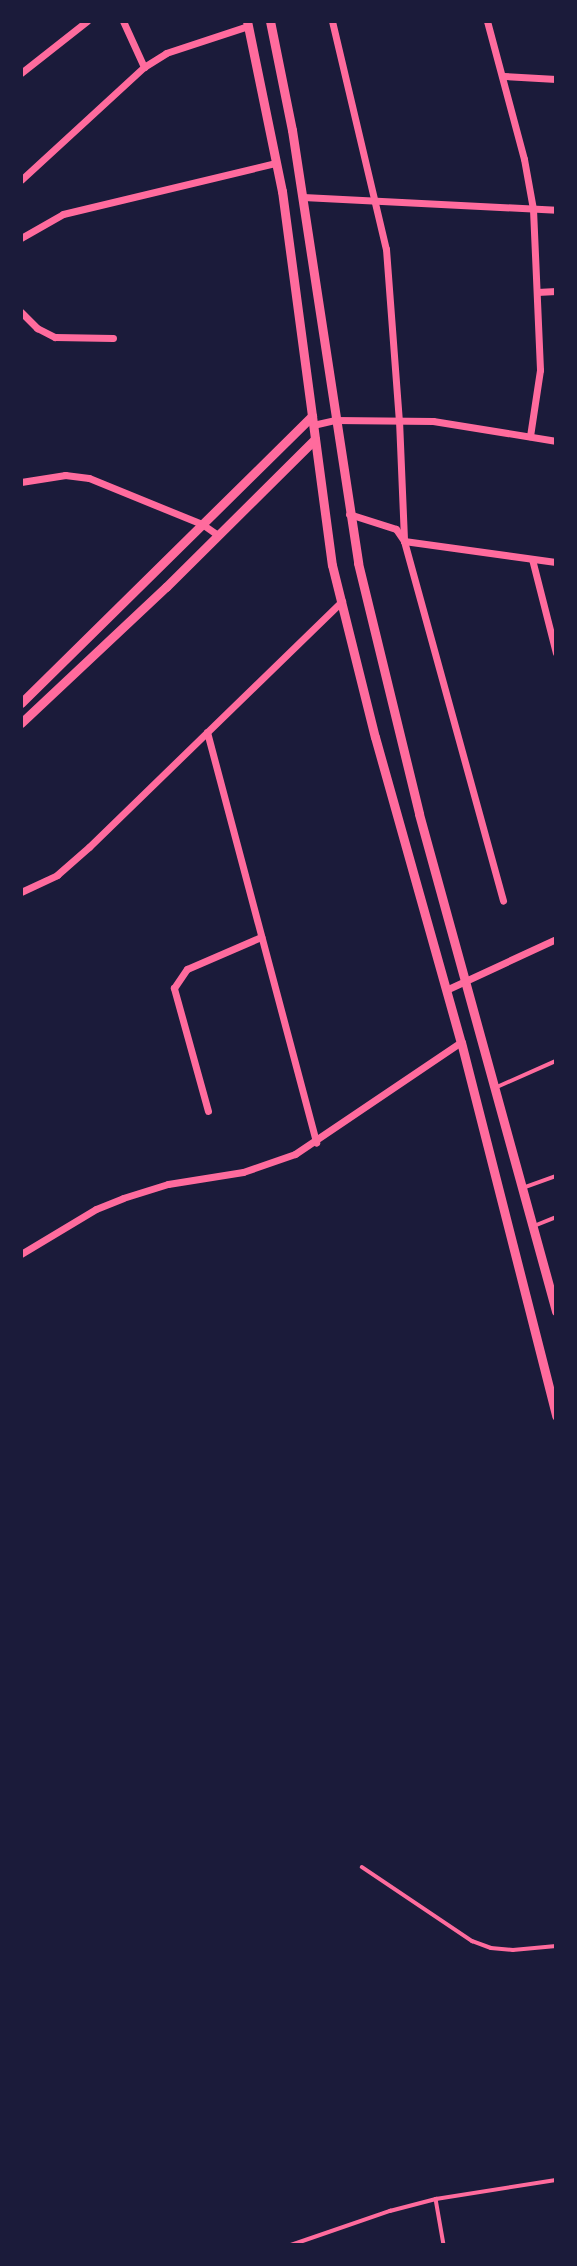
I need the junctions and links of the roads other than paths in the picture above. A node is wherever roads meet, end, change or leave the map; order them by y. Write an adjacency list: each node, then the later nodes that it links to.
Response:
1 (86, 21): 8 (street)
2 (123, 21): 7 (street)
3 (270, 21): 13 (street)
4 (332, 21): 14 (street)
5 (488, 21): 9 (street)
6 (248, 24): 7 (street); 11 (street)
7 (144, 66): 12 (street)
8 (21, 73)
9 (504, 76): 10 (street); 15 (street)
10 (556, 79)
11 (276, 163): 17 (street); 24 (street)
12 (21, 180)
13 (303, 197): 14 (street); 22 (street)
14 (377, 201): 15 (street); 23 (street)
15 (533, 209): 16 (street); 19 (street)
16 (556, 210)
17 (21, 238)
18 (556, 290): 19 (street)
19 (537, 292): 25 (street)
20 (21, 312): 21 (street)
21 (113, 338)
22 (335, 420): 23 (street); 24 (street); 29 (street)
23 (399, 420): 25 (street); 32 (street)
24 (313, 421): 26 (street); 30 (street)
25 (530, 436): 27 (street)
26 (316, 439): 31 (street); 35 (street)
27 (556, 441)
28 (21, 482): 30 (street)
29 (349, 514): 32 (street); 44 (street)
30 (202, 524): 31 (street); 37 (street)
31 (218, 535): 38 (street)
32 (404, 541): 33 (street); 41 (street)
33 (532, 559): 34 (street); 36 (street)
34 (556, 562)
35 (341, 601): 39 (street); 45 (street)
36 (556, 653)
37 (21, 703)
38 (21, 723)
39 (206, 732): 40 (street); 42 (street)
40 (21, 892)
41 (503, 901)
42 (261, 937): 49 (street); 50 (street)
43 (556, 939): 44 (street)
44 (465, 981): 45 (street); 48 (street)
45 (446, 990): 46 (street)
46 (461, 1042): 50 (street); 57 (street)
47 (556, 1060): 48 (lane)
48 (495, 1087): 52 (street)
49 (208, 1111)
50 (316, 1143): 55 (street)
51 (556, 1176): 52 (lane)
52 (523, 1188): 54 (street)
53 (556, 1217): 54 (lane)
54 (534, 1226): 56 (street)
55 (21, 1254)
56 (556, 1306)
57 (556, 1416)
58 (362, 1867): 59 (lane)
59 (556, 1946)
60 (556, 2180): 61 (lane)
61 (436, 2199): 62 (lane); 63 (lane)
62 (291, 2245)
63 (444, 2245)

